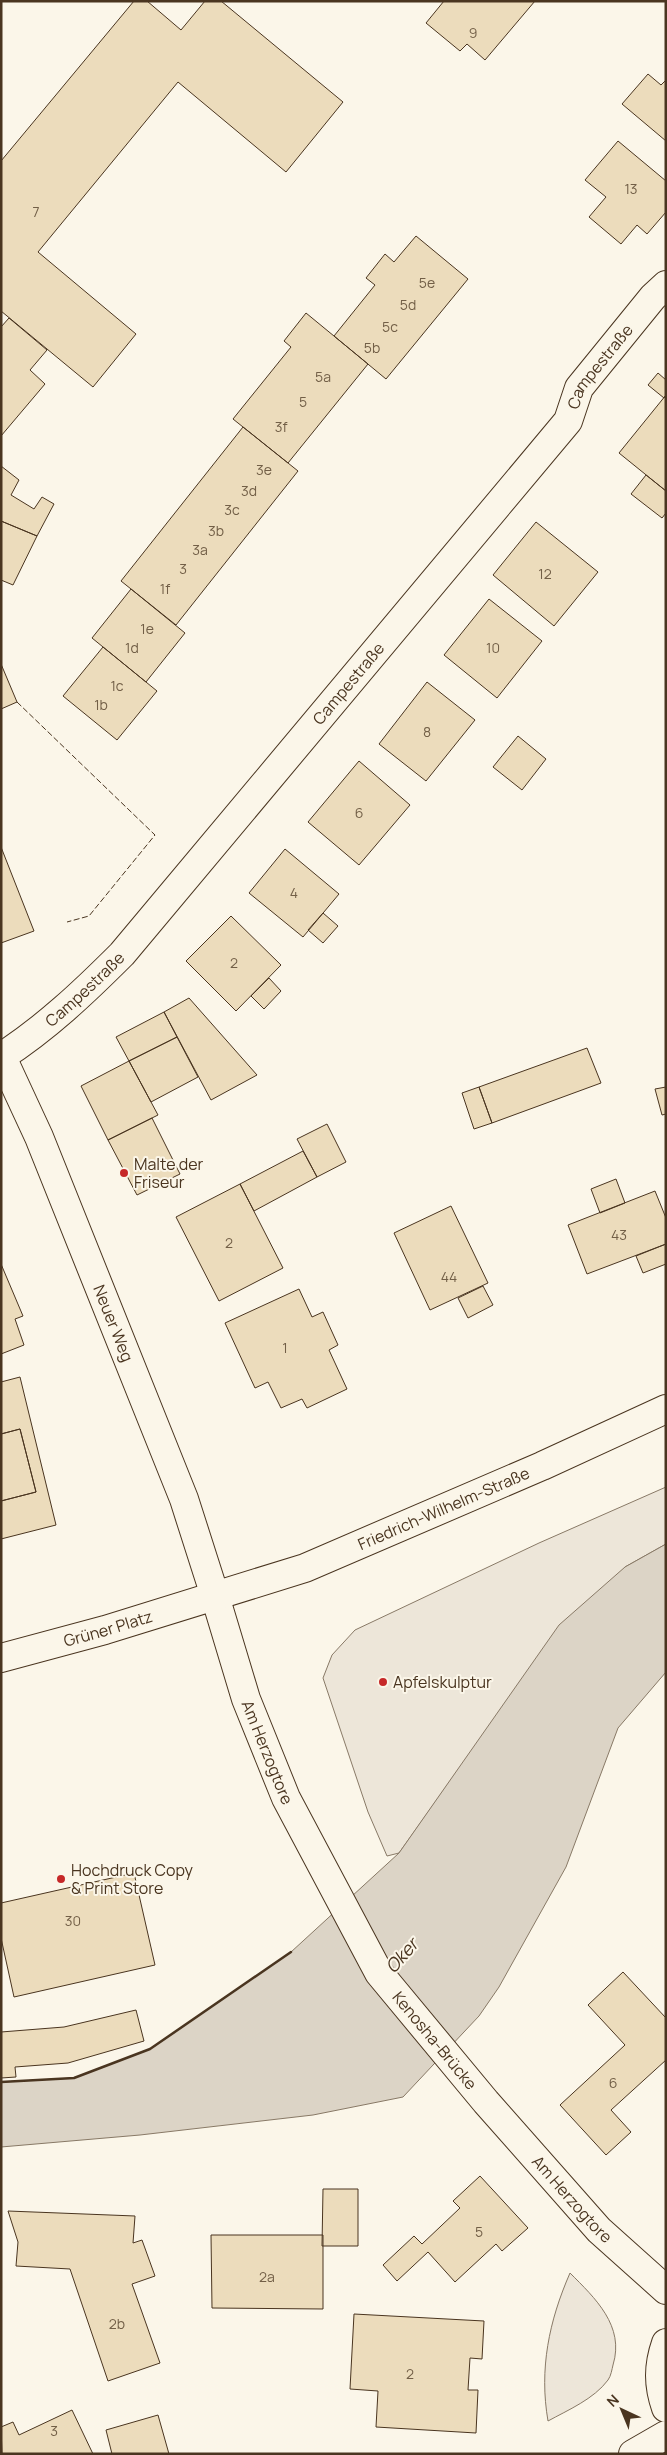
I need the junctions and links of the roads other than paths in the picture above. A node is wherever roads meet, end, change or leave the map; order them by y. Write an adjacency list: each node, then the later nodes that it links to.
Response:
1 (666, 285): 2 (street, Campestraße)
2 (2, 1056): 4 (street, Neuer Weg)
3 (666, 1409): 4 (street, Friedrich-Wilhelm-Straße)
4 (215, 1596): 5 (street, Grüner Platz); 6 (street, Am Herzogtore)
5 (1, 1658)
6 (340, 1900): 7 (street, Kenosha-Brücke)
7 (486, 2102): 8 (street, Am Herzogtore)
8 (666, 2290)
9 (666, 2343): 10 (street)
10 (666, 2408)
11 (666, 2435): 12 (street)
12 (633, 2454)

